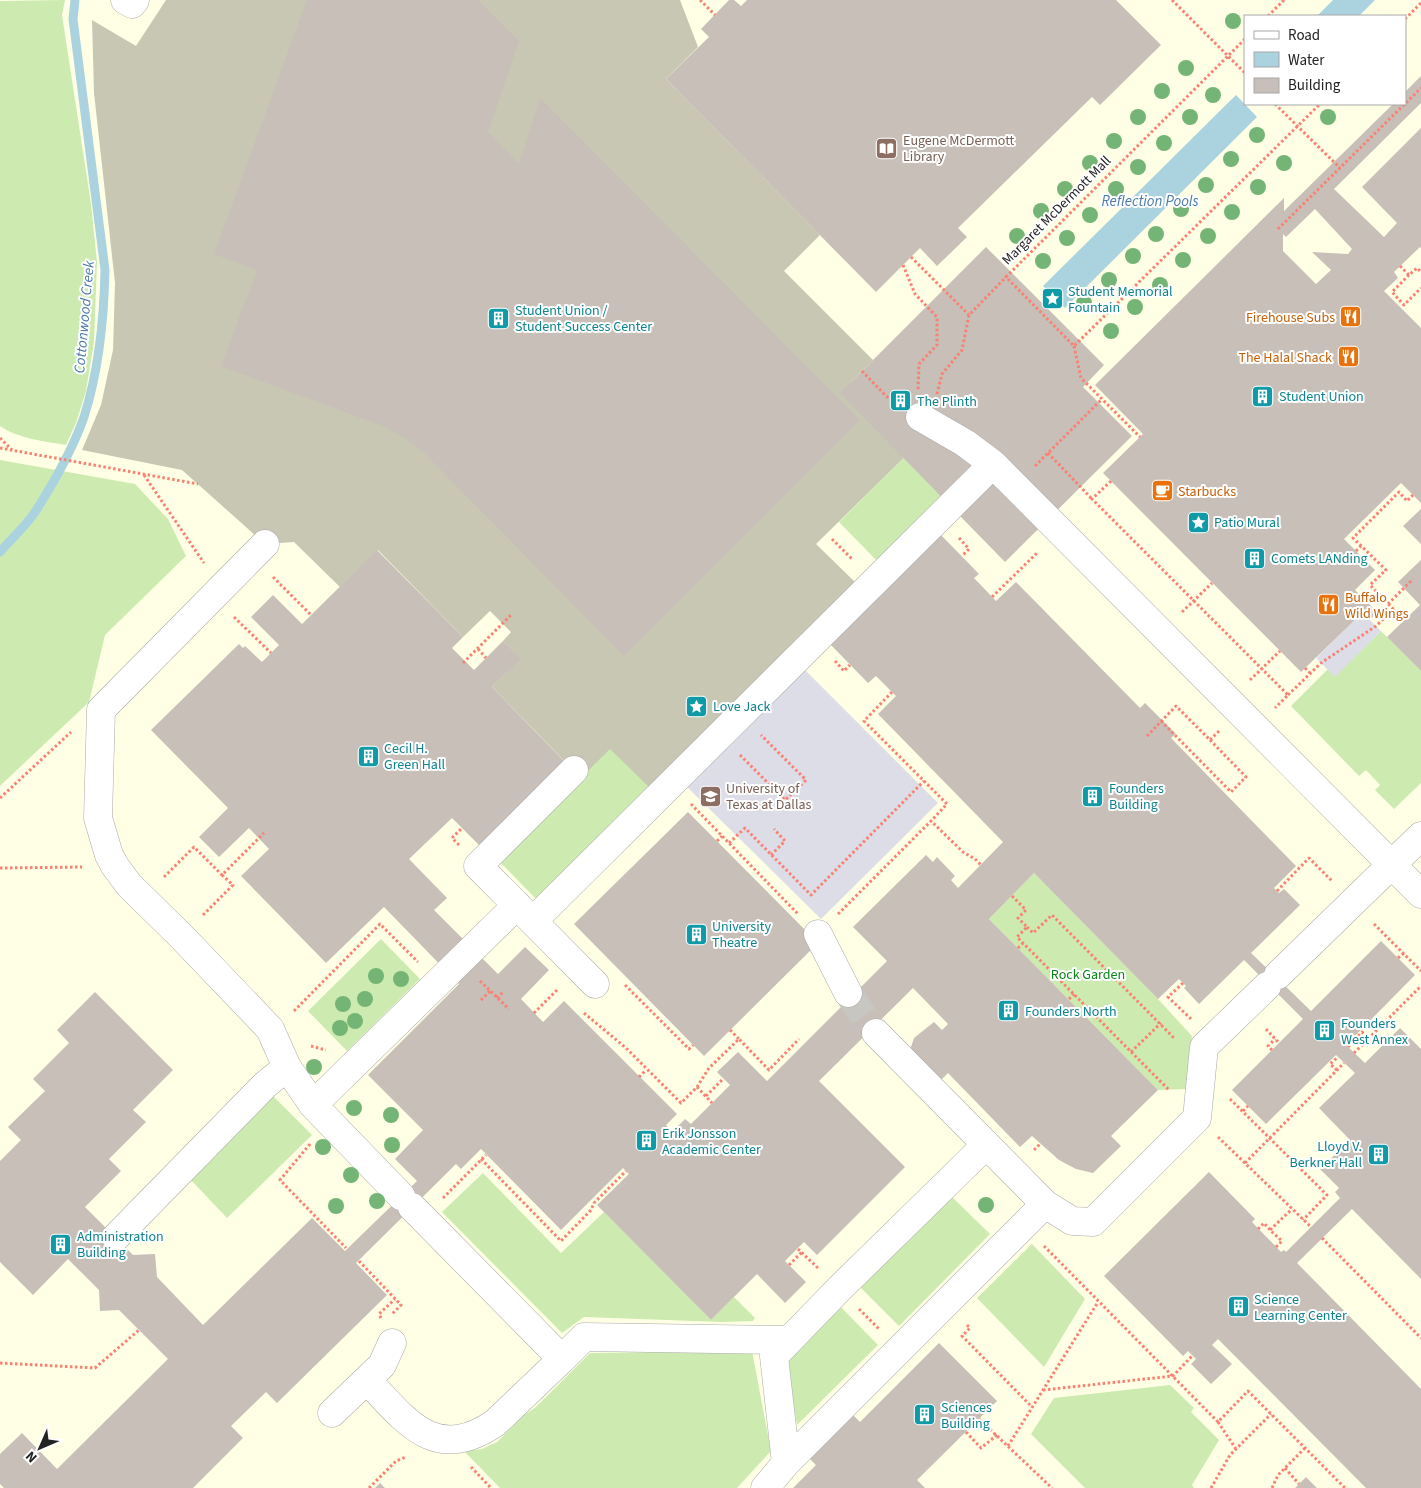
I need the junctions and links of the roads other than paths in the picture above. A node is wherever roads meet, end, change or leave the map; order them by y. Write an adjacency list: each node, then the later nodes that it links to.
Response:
1 (926, 416): 2 (street)
2 (994, 464): 6 (street); 8 (street)
3 (259, 550): 13 (street)
4 (574, 770): 8 (street)
5 (1421, 836): 6 (street)
6 (1392, 865): 7 (street); 16 (street)
7 (1421, 894)
8 (525, 913): 10 (street); 14 (street)
9 (818, 934): 11 (street)
10 (607, 981)
11 (848, 993)
12 (876, 1033): 15 (street)
13 (279, 1050): 14 (street); 17 (street)
14 (313, 1105): 20 (street)
15 (986, 1145): 16 (street); 18 (street)
16 (1045, 1204): 23 (street)
17 (116, 1237)
18 (788, 1340): 20 (street); 23 (street)
19 (392, 1344): 21 (street)
20 (562, 1359): 21 (street)
21 (366, 1380): 22 (street)
22 (332, 1413)
23 (786, 1463): 24 (street)
24 (765, 1488)

